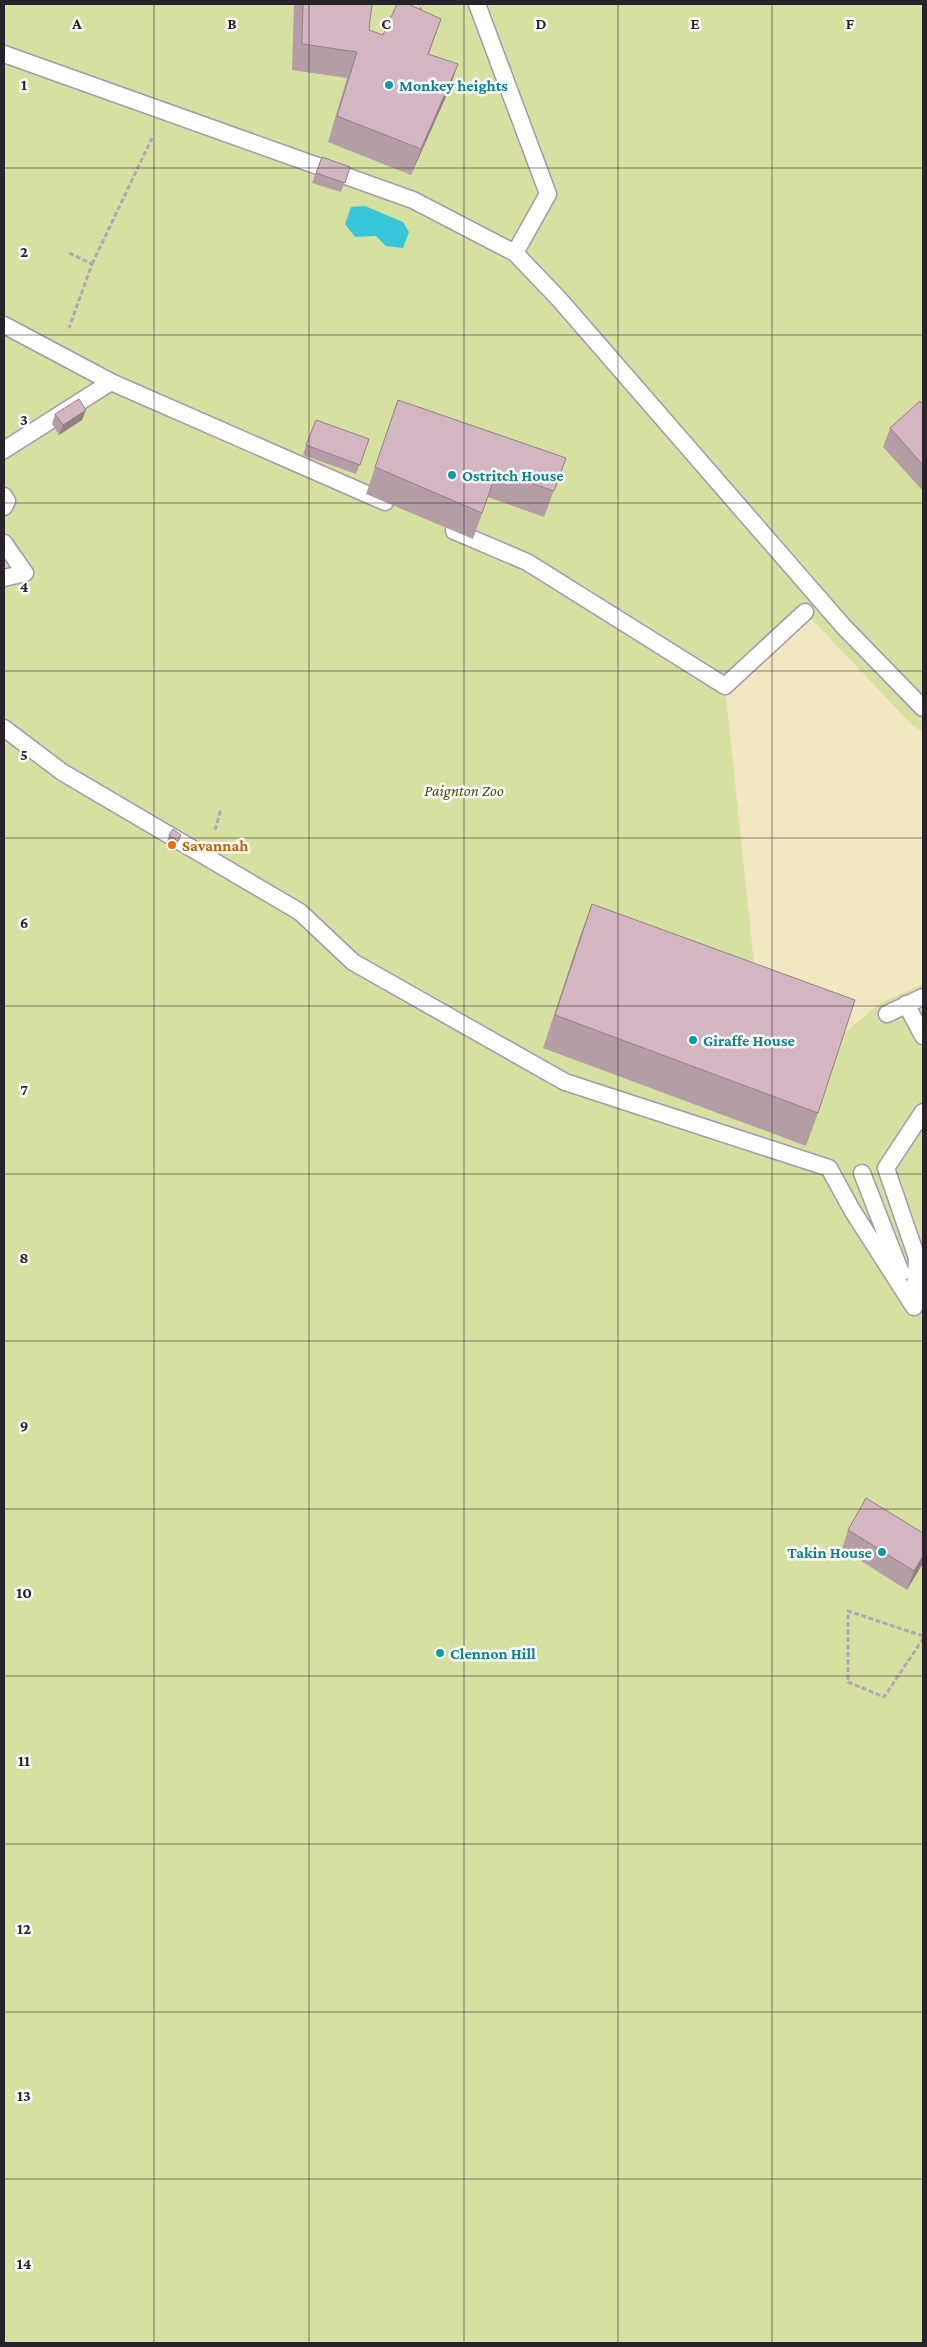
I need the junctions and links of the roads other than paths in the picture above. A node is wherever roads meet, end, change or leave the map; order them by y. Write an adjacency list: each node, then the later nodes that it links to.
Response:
1 (477, 4): 3 (lane)
2 (4, 54): 3 (lane)
3 (514, 253): 14 (lane)
4 (4, 325): 5 (lane)
5 (111, 382): 6 (lane); 9 (lane)
6 (4, 450)
7 (4, 496): 8 (lane)
8 (4, 506)
9 (401, 509)
10 (437, 524): 13 (lane)
11 (4, 543): 12 (lane)
12 (4, 578)
13 (806, 612)
14 (923, 708)
15 (4, 728): 22 (lane)
16 (923, 997): 17 (lane)
17 (906, 1004): 18 (lane); 19 (lane)
18 (887, 1014)
19 (923, 1036)
20 (923, 1112): 22 (lane)
21 (862, 1173): 22 (lane)
22 (914, 1307)

